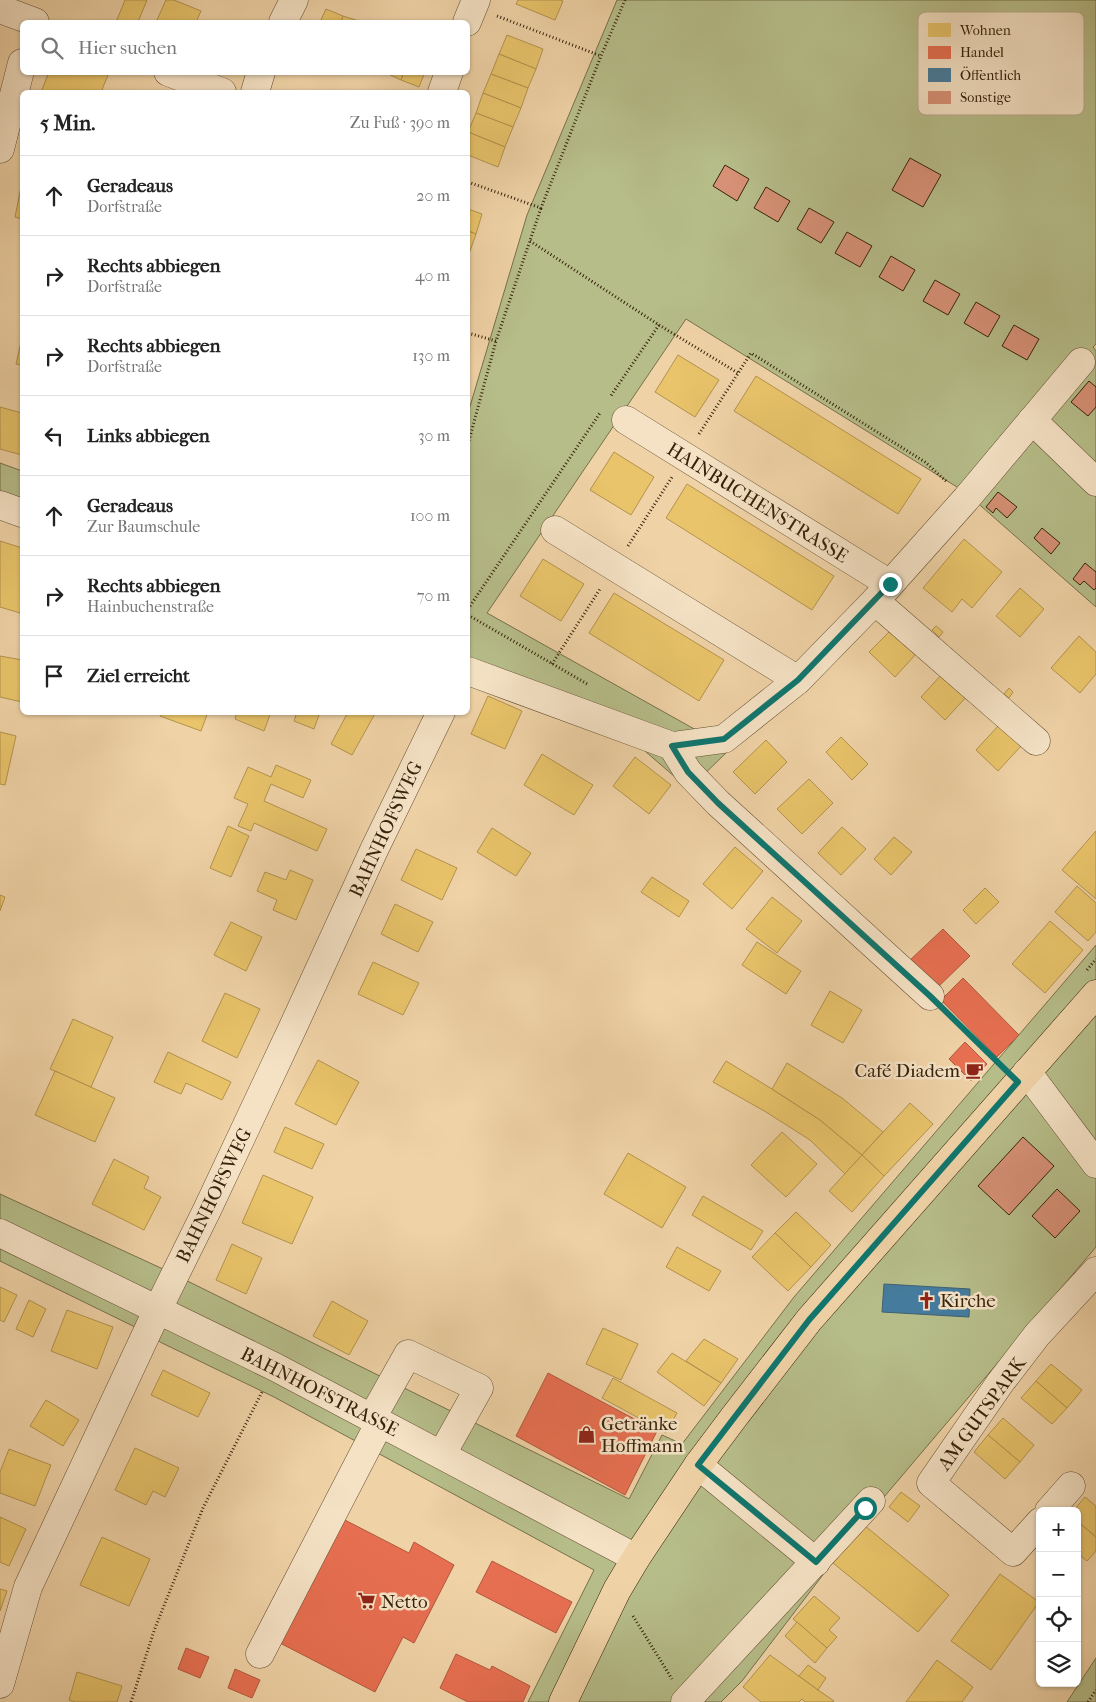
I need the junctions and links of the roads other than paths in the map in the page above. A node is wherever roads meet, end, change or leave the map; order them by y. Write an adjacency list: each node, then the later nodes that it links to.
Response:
1 (294, 0): 2 (street)
2 (284, 20)
3 (20, 71): 10 (street)
4 (176, 75): 7 (street)
5 (260, 75): 8 (street)
6 (448, 75): 9 (street)
7 (217, 90)
8 (256, 90)
9 (443, 90)
10 (0, 149)
11 (1081, 362): 13 (street)
12 (615, 413): 18 (street, HAINBUCHENSTRASSE)
13 (1032, 420): 14 (street); 18 (street)
14 (1096, 482)
15 (0, 505): 16 (street)
16 (20, 512)
17 (555, 530): 20 (street)
18 (882, 592): 20 (street); 22 (street, HAINBUCHENSTRASSE)
19 (470, 672): 23 (street)
20 (798, 680): 23 (street)
21 (439, 715): 30 (street, BAHNHOFSWEG)
22 (1036, 741)
23 (672, 746): 25 (street)
24 (1096, 994): 26 (main road)
25 (930, 996)
26 (1022, 1077): 27 (street); 33 (main road)
27 (1096, 1164)
28 (0, 1233): 30 (street, BAHNHOFSTRASSE)
29 (1094, 1276): 37 (street, AM GUTSPARK)
30 (158, 1309): 31 (street, BAHNHOFSTRASSE); 41 (street, BAHNHOFSWEG)
31 (376, 1420): 32 (street, BAHNHOFSTRASSE); 32 (street); 40 (street)
32 (442, 1454): 38 (street, BAHNHOFSTRASSE)
33 (698, 1465): 38 (main road); 39 (street)
34 (1071, 1486): 36 (street)
35 (871, 1501): 39 (street)
36 (1053, 1507)
37 (1036, 1527)
38 (636, 1558): 43 (main road)
39 (816, 1562): 42 (street)
40 (260, 1654)
41 (0, 1684)
42 (685, 1701)
43 (563, 1702)

